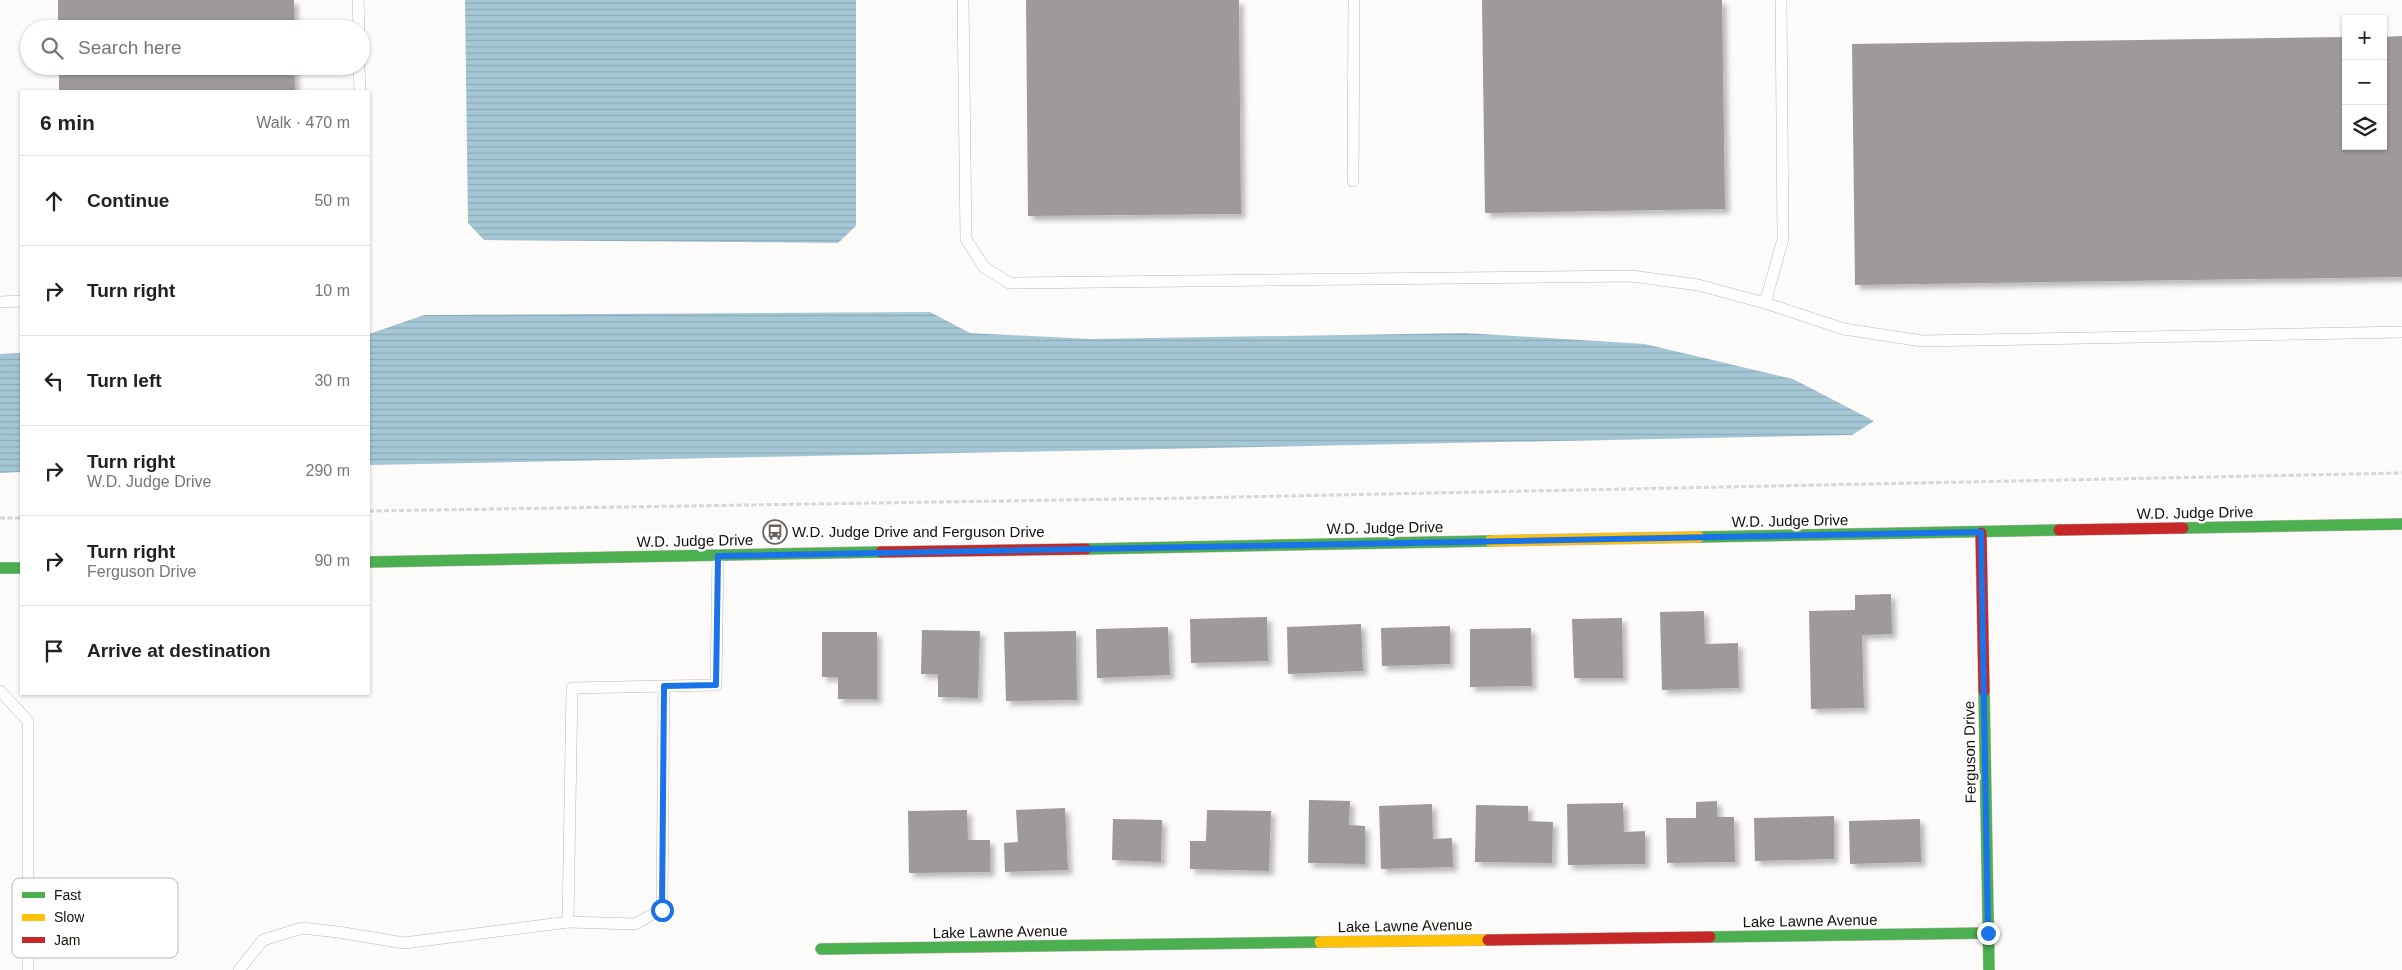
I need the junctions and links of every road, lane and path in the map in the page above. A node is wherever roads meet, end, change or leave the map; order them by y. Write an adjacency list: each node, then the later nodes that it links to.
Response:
1 (358, 0): 5 (lane)
2 (963, 0): 11 (lane)
3 (1354, 0): 8 (lane)
4 (1781, 0): 11 (lane)
5 (359, 20)
6 (359, 75): 7 (lane)
7 (360, 90)
8 (1353, 181)
9 (20, 301): 10 (lane)
10 (0, 302)
11 (1765, 303): 12 (lane)
12 (2402, 332)
13 (2402, 473): 14 (path)
14 (370, 511)
15 (0, 518): 16 (path)
16 (20, 518)
17 (2402, 524): 18 (street, W.D. Judge Drive)
18 (1981, 532): 19 (street, W.D. Judge Drive); 27 (street, Ferguson Drive)
19 (718, 556): 20 (street, W.D. Judge Drive); 23 (lane)
20 (370, 562)
21 (0, 568): 22 (street)
22 (20, 568)
23 (664, 686): 26 (lane); 26 (lane)
24 (0, 690): 25 (lane)
25 (28, 878)
26 (568, 922): 29 (lane)
27 (1988, 933): 28 (street, Lake Lawne Avenue); 30 (street, Ferguson Drive)
28 (821, 949)
29 (239, 970)
30 (1989, 970)

